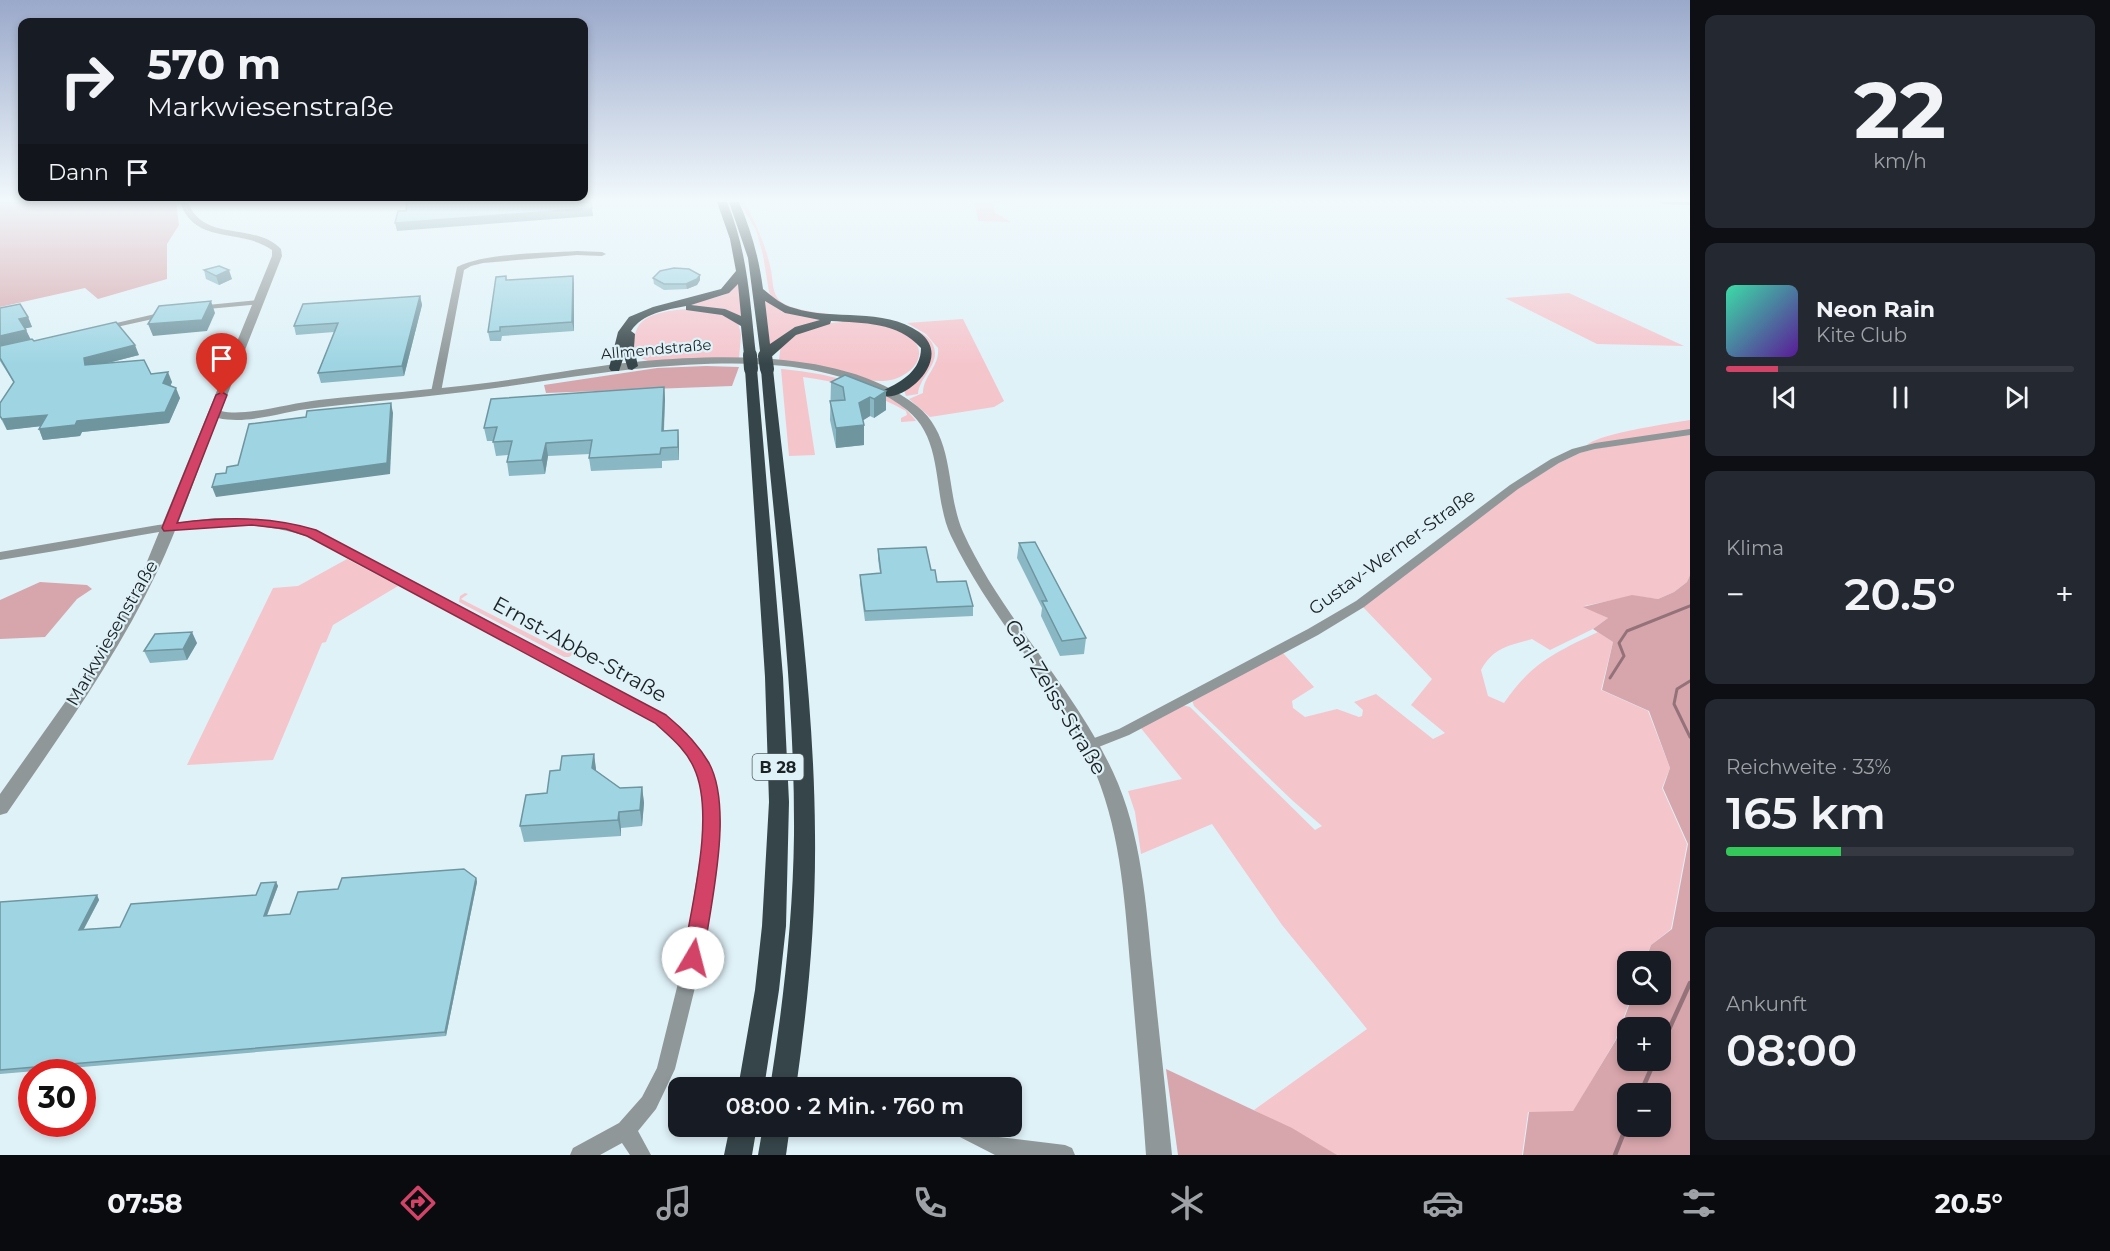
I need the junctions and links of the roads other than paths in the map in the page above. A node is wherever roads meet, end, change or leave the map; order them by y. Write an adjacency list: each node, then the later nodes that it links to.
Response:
1 (277, 256): 7 (street, Markwiesenstraße)
2 (543, 256): 16 (street)
3 (739, 256): 5 (highway, B 28)
4 (752, 256): 6 (highway, B 28)
5 (742, 270): 10 (highway, B 28); 14 (highway)
6 (758, 290): 12 (highway, B 28); 15 (highway)
7 (258, 302): 8 (street); 18 (street, Markwiesenstraße)
8 (187, 310)
9 (177, 311): 11 (street)
10 (748, 325): 13 (highway); 26 (highway, B 28)
11 (94, 329)
12 (766, 360): 15 (highway); 27 (highway, B 28)
13 (632, 366): 14 (street, Allmendstraße); 15 (street, Allmendstraße)
14 (615, 368): 16 (street, Allmendstraße)
15 (884, 390): 24 (street, Carl-Zeiss-Straße)
16 (436, 392): 17 (street, Allmendstraße)
17 (287, 407): 18 (street, Allmendstraße); 19 (street, Allmendstraße)
18 (215, 412): 19 (street, Allmendstraße); 21 (street, Markwiesenstraße)
19 (244, 415): 21 (street)
20 (1690, 432): 24 (street, Gustav-Werner-Straße)
21 (204, 441): 22 (street, Markwiesenstraße)
22 (169, 528): 23 (street, Ernst-Abbe-Straße); 25 (street, Markwiesenstraße); 28 (street, Ernst-Abbe-Straße)
23 (0, 556)
24 (1091, 745): 37 (street, Carl-Zeiss-Straße)
25 (0, 808)
26 (753, 1077)
27 (785, 1077)
28 (626, 1130): 32 (street); 33 (street)
29 (742, 1137): 34 (highway)
30 (775, 1137): 35 (highway)
31 (980, 1137): 36 (street)
32 (580, 1155)
33 (641, 1155)
34 (738, 1155)
35 (772, 1155)
36 (1065, 1155)
37 (1159, 1155)

